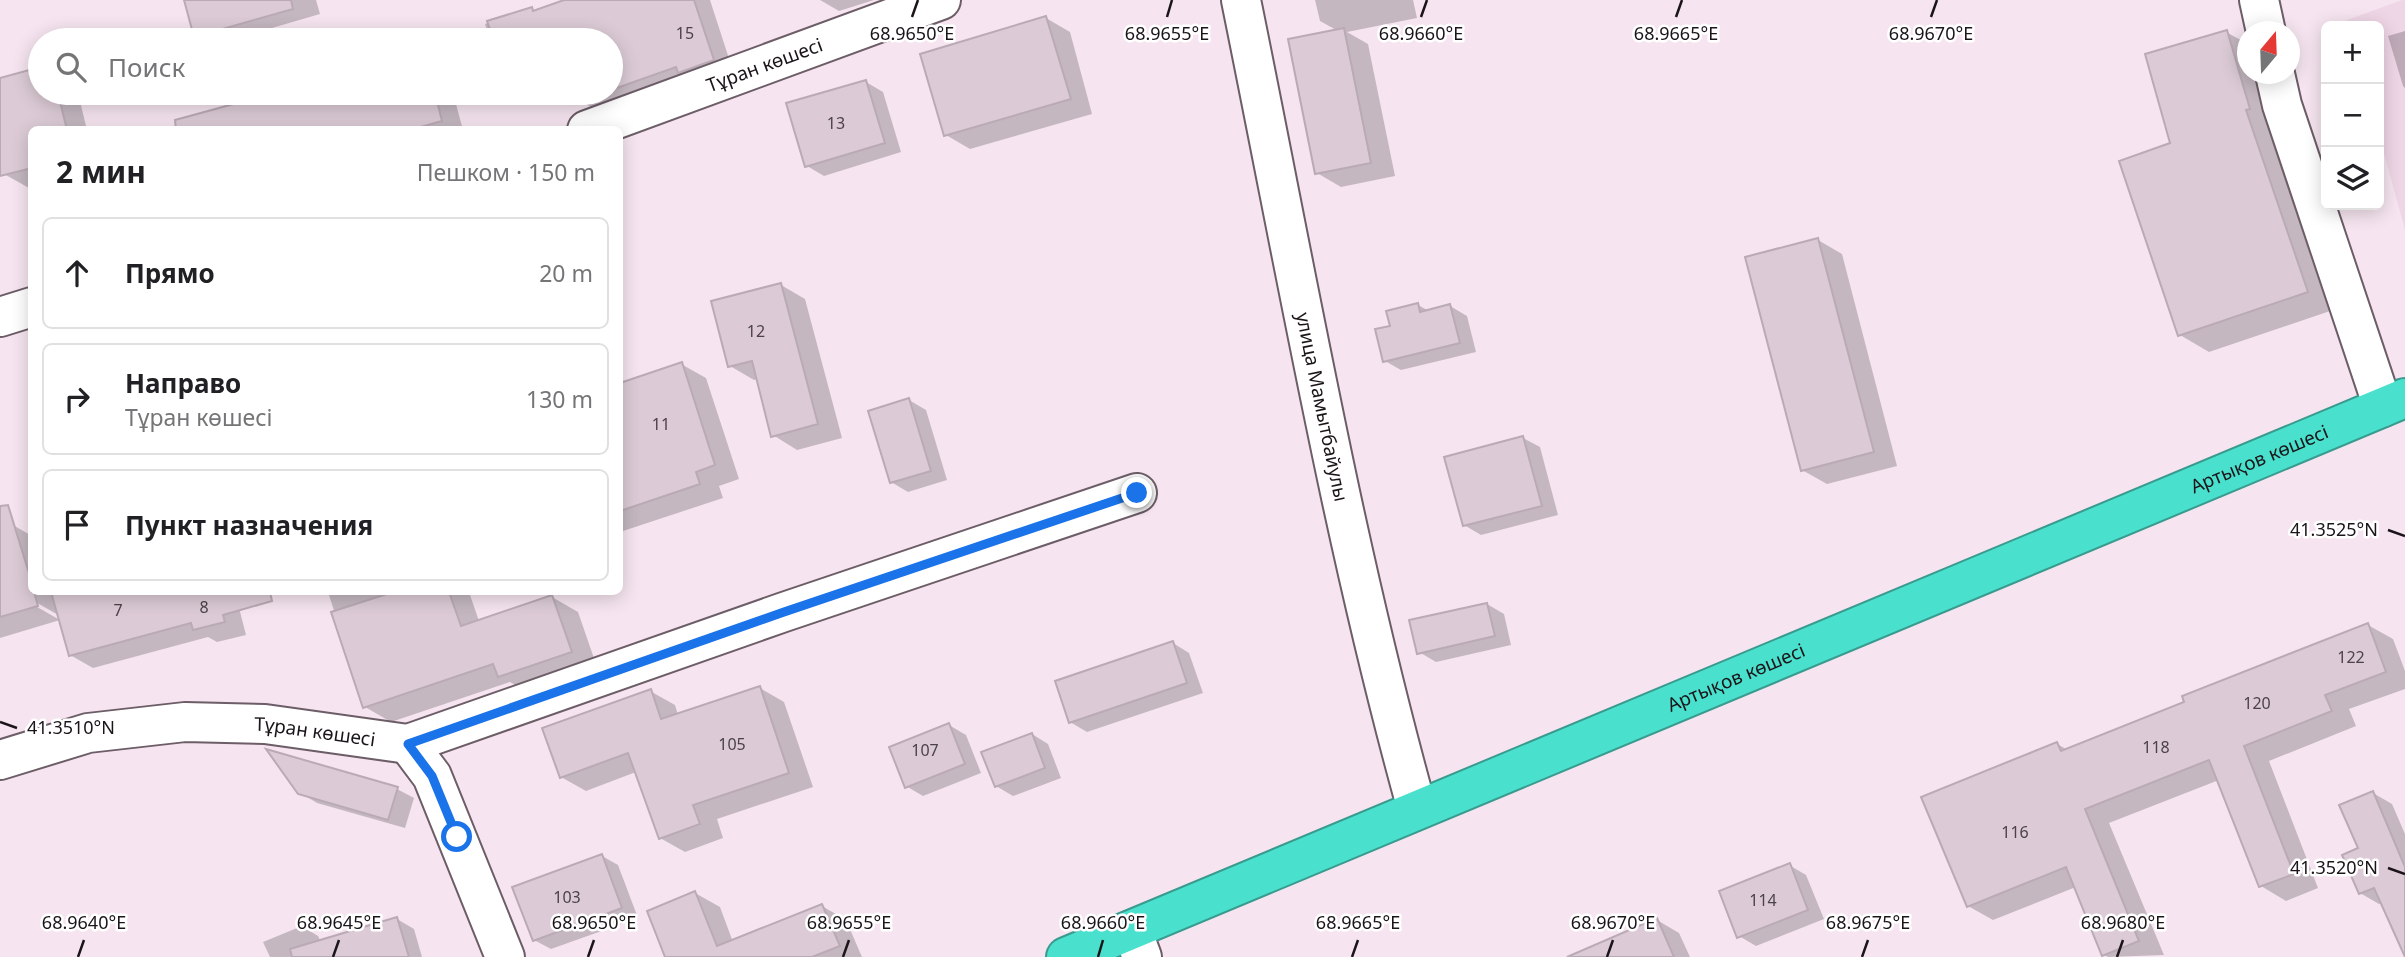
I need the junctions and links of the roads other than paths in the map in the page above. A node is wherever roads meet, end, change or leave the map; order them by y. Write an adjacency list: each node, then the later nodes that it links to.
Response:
1 (941, 0): 6 (street, Тұран көшесі)
2 (1241, 0): 13 (street, улица Мамытбайулы)
3 (2259, 0): 4 (street)
4 (2264, 21)
5 (2277, 84): 9 (street)
6 (598, 126)
7 (28, 308): 8 (street)
8 (0, 317)
9 (2394, 402): 13 (highway, Артықов көшесі)
10 (1137, 493): 11 (street, Тұран көшесі)
11 (408, 744): 12 (street, Тұран көшесі); 15 (street)
12 (0, 760)
13 (1417, 808): 14 (highway, Артықов көшесі)
14 (1137, 944): 16 (highway, Артықов көшесі)
15 (505, 957)
16 (1066, 957)

